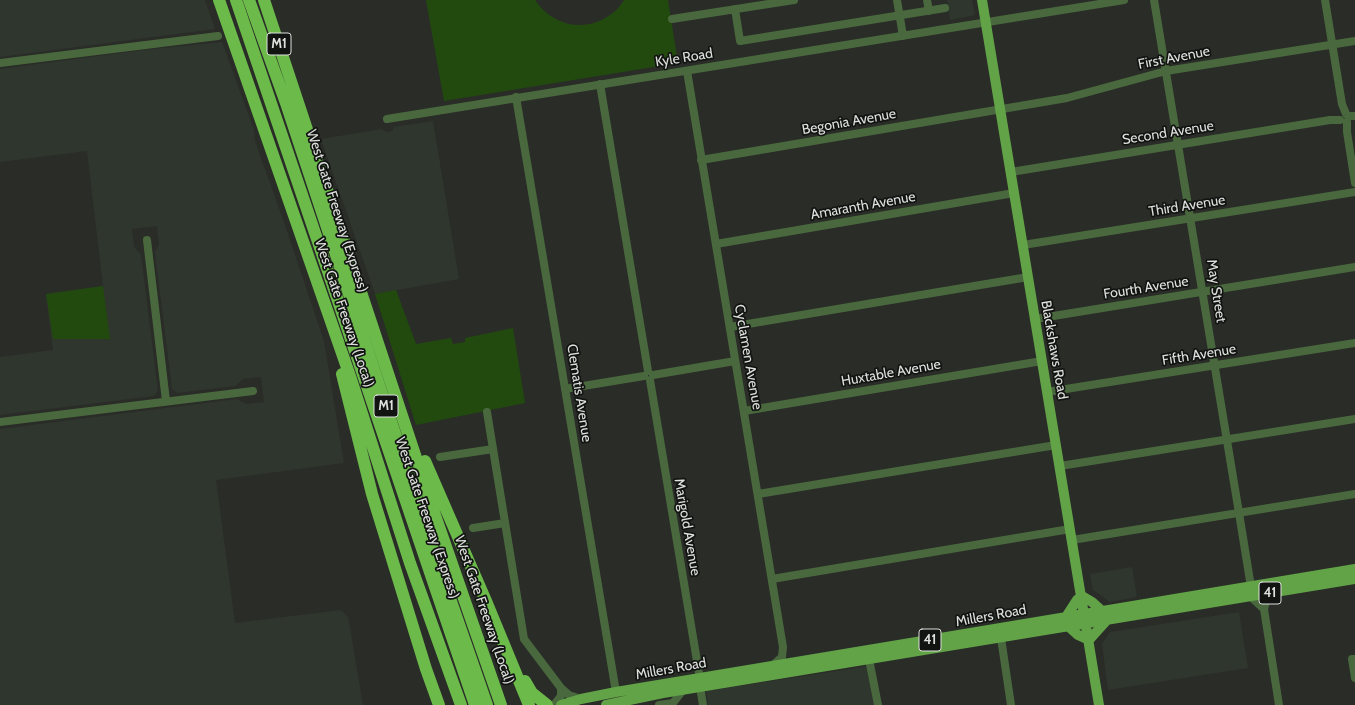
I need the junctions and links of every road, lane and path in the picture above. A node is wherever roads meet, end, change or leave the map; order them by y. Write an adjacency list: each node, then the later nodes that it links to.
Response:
1 (219, 0): 41 (highway, West Gate Freeway (Local) / M1)
2 (236, 0): 99 (highway, West Gate Freeway (Express) / M1)
3 (249, 0): 100 (highway, West Gate Freeway (Express) / M1)
4 (264, 0): 54 (highway, West Gate Freeway (Local) / M1)
5 (790, 0): 13 (street)
6 (897, 0): 15 (street)
7 (927, 0): 14 (street)
8 (982, 0): 17 (main road, Blackshaws Road)
9 (1124, 0): 17 (street, Kyle Road)
10 (1154, 0): 24 (street, May Street)
11 (1325, 0): 21 (street)
12 (945, 8): 14 (street)
13 (735, 9): 15 (street); 16 (street)
14 (929, 11): 15 (street)
15 (899, 16): 19 (street)
16 (672, 19)
17 (986, 23): 19 (street, Kyle Road); 27 (main road, Blackshaws Road)
18 (218, 36): 22 (street)
19 (903, 36): 23 (street, Kyle Road)
20 (1355, 41): 21 (street, First Avenue)
21 (1332, 44): 24 (street, First Avenue); 28 (street)
22 (0, 63)
23 (687, 71): 25 (street, Kyle Road); 31 (street, Cyclamen Avenue)
24 (1166, 71): 27 (street, First Avenue); 30 (street, May Street)
25 (600, 84): 26 (street, Kyle Road); 50 (street, Marigold Avenue)
26 (516, 98): 29 (street, Kyle Road); 51 (street, Clematis Avenue)
27 (1000, 110): 31 (street, Begonia Avenue); 32 (main road, Blackshaws Road)
28 (1346, 118): 30 (street, Second Avenue); 33 (street)
29 (387, 119)
30 (1178, 144): 32 (street, Second Avenue); 36 (street, May Street)
31 (702, 160): 38 (street, Cyclamen Avenue)
32 (1010, 172): 35 (main road, Blackshaws Road)
33 (1355, 183)
34 (1355, 192): 36 (street, Third Avenue)
35 (1014, 193): 38 (street, Amaranth Avenue); 39 (main road, Blackshaws Road)
36 (1190, 218): 39 (street, Third Avenue); 43 (street, May Street)
37 (147, 240): 55 (street)
38 (716, 244): 45 (street, Cyclamen Avenue)
39 (1023, 245): 42 (main road, Blackshaws Road)
40 (1355, 267): 43 (street, Fourth Avenue)
41 (314, 276): 97 (highway); 98 (highway, West Gate Freeway (Local) / M1)
42 (1028, 277): 44 (main road, Blackshaws Road); 45 (street)
43 (1202, 292): 44 (street, Fourth Avenue); 49 (street, May Street)
44 (1035, 319): 48 (main road, Blackshaws Road)
45 (730, 327): 47 (street, Cyclamen Avenue)
46 (1355, 343): 49 (street, Fifth Avenue)
47 (735, 361): 50 (street); 56 (street, Cyclamen Avenue)
48 (1042, 361): 53 (main road, Blackshaws Road); 56 (street, Huxtable Avenue)
49 (1215, 365): 53 (street, Fifth Avenue); 60 (street, May Street)
50 (649, 375): 51 (street); 92 (street, Marigold Avenue)
51 (565, 389): 95 (street, Clematis Avenue)
52 (253, 391): 55 (street)
53 (1047, 392): 61 (main road, Blackshaws Road)
54 (397, 398): 78 (highway); 101 (highway, West Gate Freeway (Local) / M1)
55 (166, 400): 59 (street)
56 (744, 411): 65 (street, Cyclamen Avenue)
57 (487, 412): 62 (street)
58 (1355, 419): 60 (street)
59 (0, 422)
60 (1227, 439): 64 (street); 67 (street, May Street)
61 (1056, 445): 64 (main road, Blackshaws Road); 65 (street)
62 (493, 449): 63 (street); 68 (street)
63 (440, 457)
64 (1060, 466): 70 (main road, Blackshaws Road)
65 (758, 494): 73 (street, Cyclamen Avenue)
66 (1355, 494): 67 (street)
67 (1239, 513): 71 (street); 75 (street, May Street)
68 (505, 523): 69 (street); 93 (street)
69 (473, 528)
70 (1070, 528): 71 (main road, Blackshaws Road); 73 (street)
71 (1072, 540): 77 (main road, Blackshaws Road)
72 (1355, 570): 75 (main road, Millers Road / 41)
73 (772, 579): 85 (street, Cyclamen Avenue)
74 (1355, 579): 76 (main road, Millers Road / 41)
75 (1253, 593): 76 (main road, Millers Road / 41); 79 (street); 80 (main road, Millers Road / 41)
76 (1268, 594): 79 (street)
77 (1082, 596): 80 (main road); 81 (main road, Blackshaws Road); 82 (main road)
78 (486, 601): 102 (highway); 103 (highway)
79 (1264, 609): 112 (street)
80 (1104, 615): 81 (main road, Millers Road / 41); 84 (main road)
81 (1085, 618): 82 (main road, Millers Road / 41); 84 (main road, Blackshaws Road)
82 (1067, 622): 83 (main road, Millers Road / 41); 84 (main road); 86 (main road, Millers Road / 41)
83 (1000, 638): 87 (main road, Millers Road / 41); 110 (street)
84 (1089, 640): 111 (main road, Blackshaws Road)
85 (783, 648): 89 (street); 90 (street)
86 (850, 654): 87 (street); 89 (main road, Millers Road / 41)
87 (869, 659): 92 (main road, Millers Road / 41); 109 (street)
88 (1355, 659): 91 (street)
89 (804, 661): 90 (main road, Millers Road / 41)
90 (772, 666): 92 (main road, Millers Road / 41)
91 (1355, 678)
92 (700, 683): 94 (main road, Millers Road / 41); 95 (main road, Millers Road / 41); 108 (street, Marigold Avenue)
93 (561, 688): 96 (street); 104 (street)
94 (684, 690): 106 (main road, Millers Road / 41); 107 (street)
95 (616, 692): 96 (main road, Millers Road / 41)
96 (580, 699): 105 (main road, Millers Road / 41)
97 (439, 705)
98 (461, 705)
99 (475, 705)
100 (487, 705)
101 (500, 705)
102 (529, 705)
103 (547, 705)
104 (554, 705)
105 (561, 705)
106 (606, 705)
107 (659, 705)
108 (703, 705)
109 (878, 705)
110 (1012, 705)
111 (1099, 705)
112 (1279, 705)

